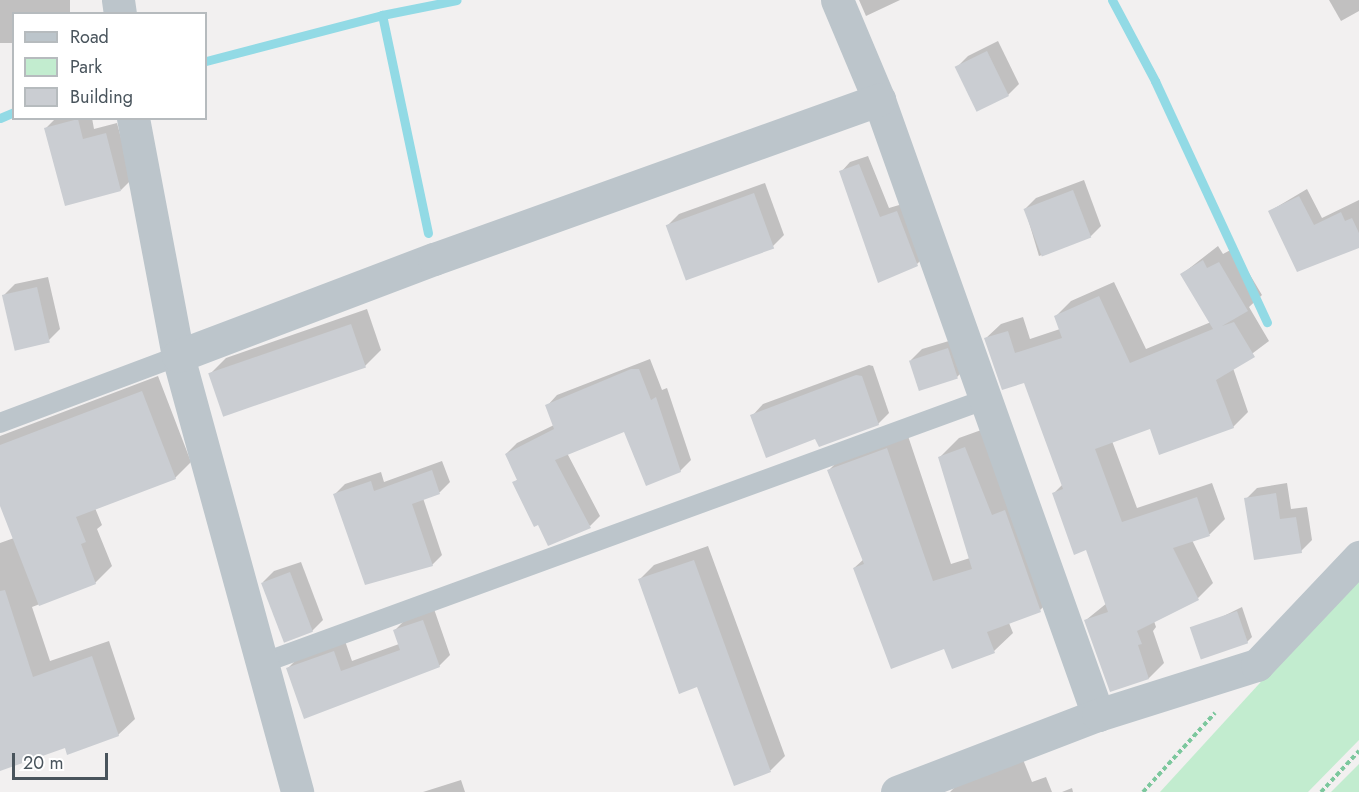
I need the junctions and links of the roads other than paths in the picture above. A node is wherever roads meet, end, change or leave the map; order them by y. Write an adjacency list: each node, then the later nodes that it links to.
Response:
1 (837, 0): 2 (street)
2 (879, 100): 4 (street); 5 (street)
3 (133, 120): 4 (street)
4 (178, 356): 6 (lane); 8 (street)
5 (986, 399): 8 (lane); 9 (street)
6 (0, 423)
7 (1359, 557): 9 (street)
8 (260, 664): 10 (street)
9 (1098, 715): 11 (street)
10 (297, 792)
11 (897, 792)

